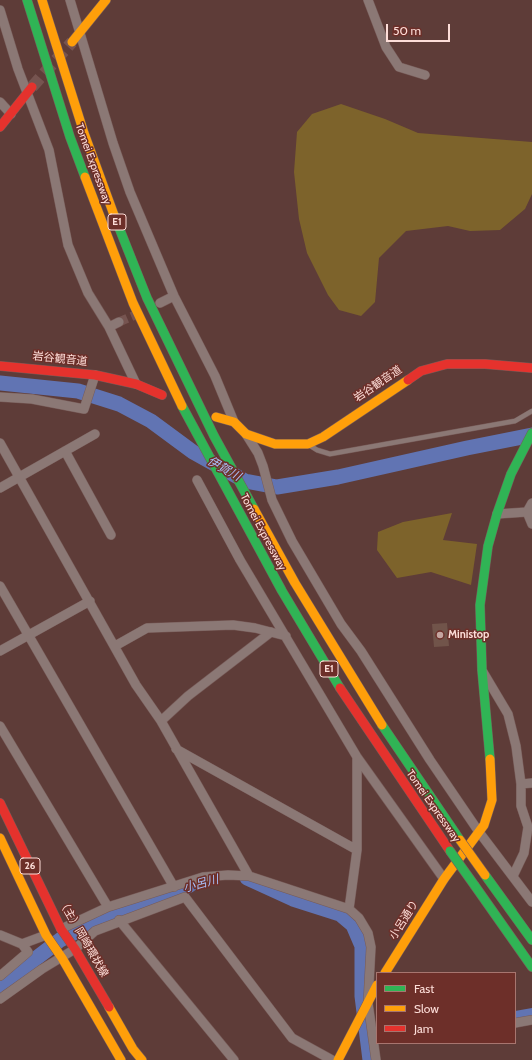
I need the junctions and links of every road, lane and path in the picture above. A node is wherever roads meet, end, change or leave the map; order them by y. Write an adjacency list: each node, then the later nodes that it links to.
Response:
1 (27, 0): 75 (main road, Tomei Expressway / E1, bridge)
2 (42, 0): 71 (main road, Tomei Expressway / E1, bridge)
3 (70, 0): 7 (street)
4 (106, 0): 7 (main road)
5 (368, 0): 9 (street)
6 (0, 10): 10 (street)
7 (80, 32): 8 (main road); 14 (street)
8 (72, 42)
9 (425, 75)
10 (30, 90): 12 (main road); 17 (street)
11 (0, 102): 12 (street)
12 (11, 114): 13 (main road)
13 (0, 127)
14 (174, 296): 15 (street); 26 (street)
15 (160, 303)
16 (120, 322): 17 (street)
17 (109, 327): 21 (street)
18 (0, 366): 20 (main road, 岩谷観音道)
19 (532, 368): 31 (main road, 岩谷観音道)
20 (96, 375): 21 (main road, 岩谷観音道); 23 (street)
21 (136, 384): 22 (main road, 岩谷観音道)
22 (162, 396)
23 (0, 397)
24 (532, 411): 31 (lane)
25 (216, 417): 26 (main road)
26 (234, 422): 29 (main road)
27 (532, 433): 33 (main road, 小呂通り)
28 (96, 434): 32 (street)
29 (246, 434): 31 (main road, 岩谷観音道); 57 (street)
30 (0, 443): 34 (street)
31 (308, 444)
32 (65, 451): 34 (street); 41 (street)
33 (525, 451): 39 (main road, 小呂通り)
34 (19, 477): 36 (street); 43 (street)
35 (197, 480): 46 (street)
36 (0, 488)
37 (532, 503): 38 (street)
38 (527, 512): 39 (street); 40 (street)
39 (497, 514): 49 (main road, 小呂通り)
40 (532, 524)
41 (111, 535)
42 (0, 586): 45 (street)
43 (90, 601): 45 (street); 47 (street)
44 (271, 632): 46 (street); 47 (street); 50 (street)
45 (27, 636): 48 (street); 63 (street)
46 (286, 636): 53 (street)
47 (115, 646): 50 (street)
48 (0, 651)
49 (482, 670): 55 (street); 57 (main road, 小呂通り)
50 (161, 721): 52 (street)
51 (0, 726): 65 (street)
52 (176, 749): 59 (street); 60 (street)
53 (357, 757): 59 (street); 62 (street)
54 (532, 783): 55 (street)
55 (521, 784): 61 (street)
56 (0, 803): 68 (main road, （主）岡崎環状線 / 26)
57 (479, 832): 61 (street); 62 (main road, 小呂通り)
58 (0, 838): 69 (main road, 26)
59 (357, 850): 66 (street)
60 (249, 876): 63 (street); 66 (street)
61 (513, 876): 64 (street)
62 (444, 879): 76 (main road, 小呂通り)
63 (174, 887): 65 (street)
64 (532, 902)
65 (108, 907): 68 (street)
66 (349, 909): 80 (street)
67 (119, 920): 73 (street); 86 (street); 87 (street)
68 (61, 929): 73 (main road, （主）岡崎環状線 / 26)
69 (46, 934): 72 (street); 74 (main road, 26)
70 (0, 935): 72 (street)
71 (532, 940)
72 (22, 944): 77 (street)
73 (76, 949): 74 (street); 85 (main road, （主）岡崎環状線 / 26)
74 (62, 958): 79 (street); 84 (main road, 26)
75 (532, 967)
76 (386, 972)
77 (0, 976)
78 (376, 987): 80 (main road)
79 (0, 999)
80 (368, 1003): 81 (street); 88 (main road); 89 (street)
81 (376, 1006)
82 (532, 1020): 83 (street)
83 (516, 1023)
84 (121, 1060)
85 (142, 1060)
86 (234, 1060)
87 (332, 1060)
88 (338, 1060)
89 (376, 1060)

